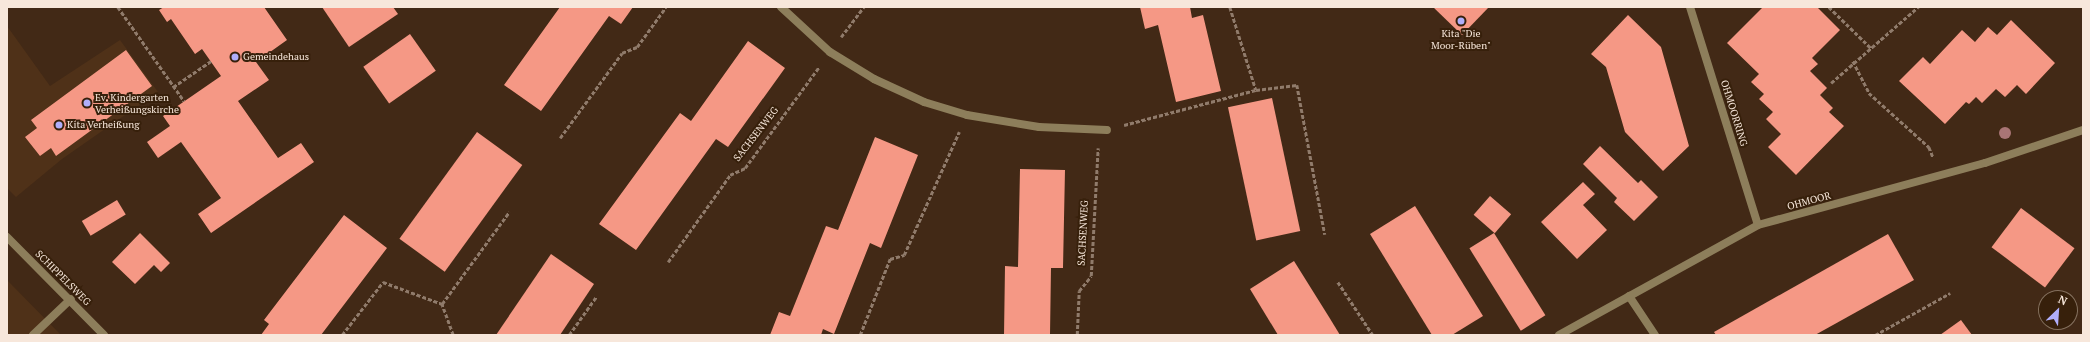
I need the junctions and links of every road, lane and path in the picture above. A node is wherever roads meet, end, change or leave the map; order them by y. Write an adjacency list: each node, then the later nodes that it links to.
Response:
1 (118, 7): 14 (path)
2 (666, 7): 20 (path)
3 (781, 7): 10 (street)
4 (864, 7): 10 (path, SACHSENWEG)
5 (1230, 7): 15 (path)
6 (1690, 7): 23 (street, OHMOORRING)
7 (1829, 7): 9 (path)
8 (1918, 7): 9 (path)
9 (1872, 49): 12 (path)
10 (830, 52): 17 (street); 26 (path, SACHSENWEG)
11 (211, 61): 14 (path)
12 (1853, 61): 13 (path); 21 (path)
13 (1831, 82)
14 (174, 87): 16 (path)
15 (1256, 90): 18 (path); 24 (path)
16 (184, 101)
17 (967, 115): 18 (street); 38 (path)
18 (1103, 129): 39 (path, SACHSENWEG)
19 (2083, 130): 21 (street, OHMOOR)
20 (560, 138)
21 (1942, 174): 23 (street, OHMOOR)
22 (509, 212): 32 (path)
23 (1758, 225): 29 (street, OHMOOR)
24 (1325, 234)
25 (7, 237): 31 (street, SCHIPPELSWEG)
26 (668, 262)
27 (1338, 282): 40 (path)
28 (1950, 293): 43 (path)
29 (1629, 296): 41 (street, OHMOOR); 42 (street)
30 (596, 297): 37 (path)
31 (71, 299): 33 (street); 34 (street, SCHIPPELSWEG)
32 (442, 304): 35 (path); 36 (path)
33 (33, 335)
34 (104, 335)
35 (342, 335)
36 (453, 335)
37 (569, 335)
38 (860, 335)
39 (1077, 335)
40 (1373, 335)
41 (1559, 335)
42 (1655, 335)
43 (1875, 335)

